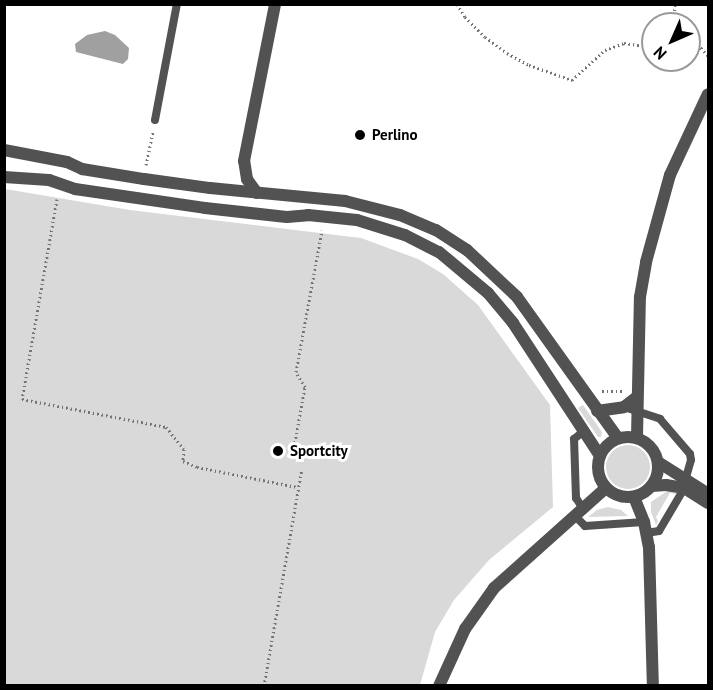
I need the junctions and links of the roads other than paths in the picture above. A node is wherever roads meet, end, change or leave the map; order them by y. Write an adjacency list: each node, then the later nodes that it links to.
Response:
1 (177, 4): 4 (lane)
2 (275, 4): 7 (street)
3 (708, 94): 8 (street)
4 (156, 120)
5 (4, 150): 7 (street)
6 (4, 177): 12 (street)
7 (257, 193): 10 (street)
8 (637, 397): 9 (street); 11 (street)
9 (624, 407): 10 (street); 11 (lane)
10 (597, 411): 13 (street)
11 (637, 411): 14 (street); 17 (lane)
12 (584, 431): 15 (street); 23 (lane)
13 (618, 438): 14 (street); 15 (street)
14 (637, 438): 16 (street)
15 (600, 456): 19 (street)
16 (658, 462): 17 (street); 18 (street)
17 (685, 483): 18 (street); 20 (street); 22 (street); 24 (lane)
18 (652, 486): 21 (street)
19 (606, 488): 21 (street); 23 (street)
20 (708, 493)
21 (634, 497): 24 (street)
22 (708, 502)
23 (579, 513): 24 (lane); 25 (street)
24 (645, 528): 26 (street)
25 (439, 686)
26 (653, 686)

